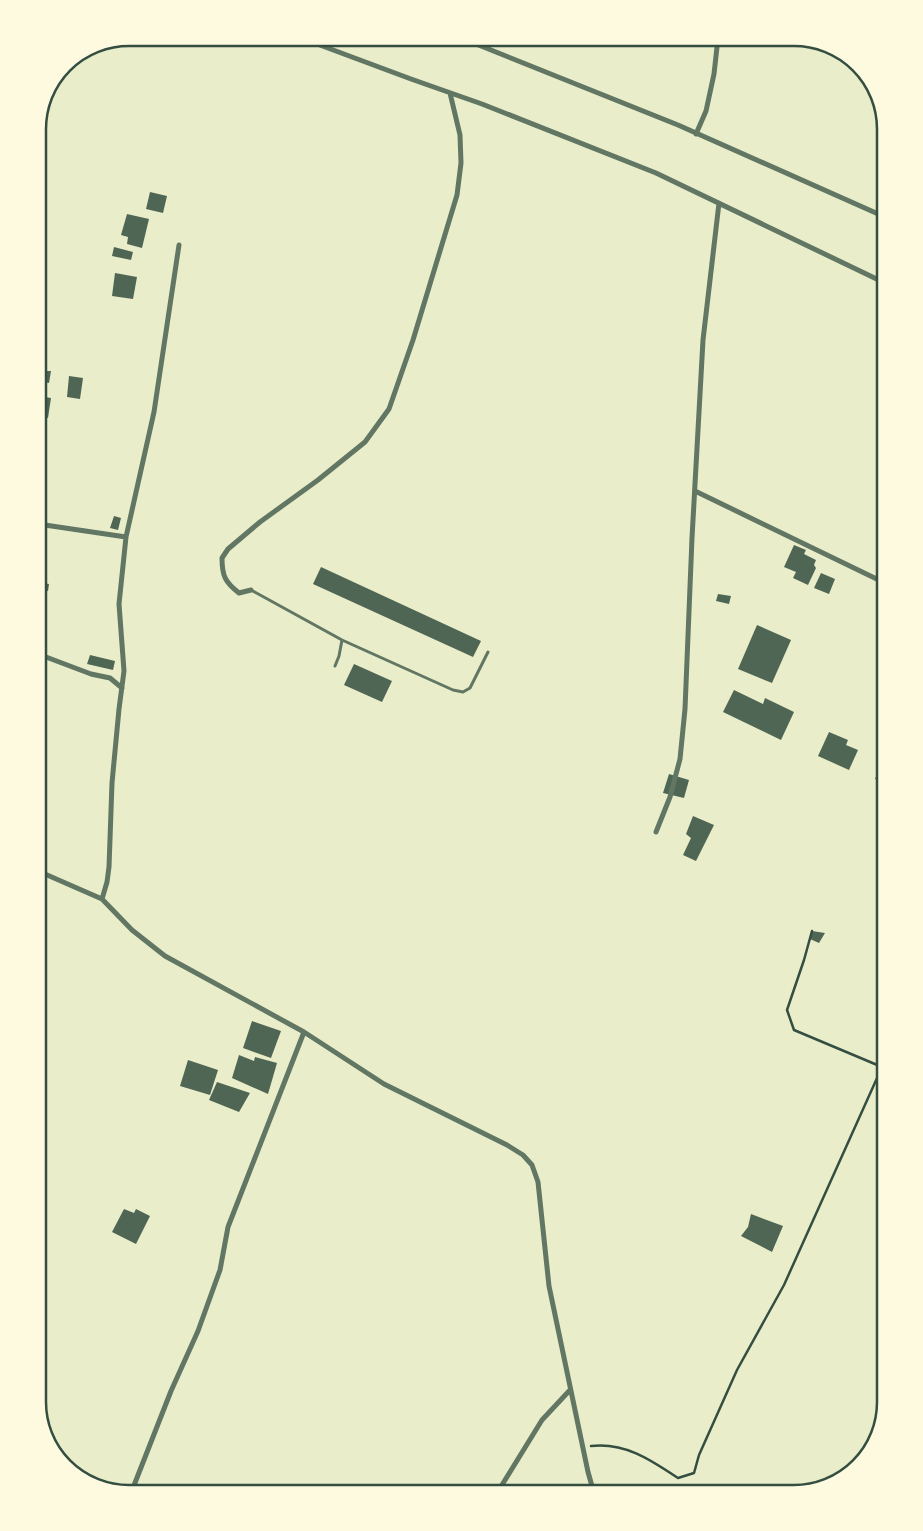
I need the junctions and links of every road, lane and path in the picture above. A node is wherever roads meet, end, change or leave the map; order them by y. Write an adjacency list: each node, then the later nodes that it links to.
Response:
1 (323, 46): 4 (street)
2 (481, 46): 5 (street)
3 (717, 46): 5 (street)
4 (450, 93): 6 (street); 14 (street)
5 (696, 134): 7 (street)
6 (719, 203): 9 (street); 10 (street)
7 (877, 213)
8 (180, 245): 12 (street)
9 (877, 279)
10 (695, 491): 13 (street); 20 (street)
11 (46, 525): 12 (street)
12 (126, 537): 19 (street)
13 (877, 579)
14 (251, 590): 15 (lane)
15 (342, 640): 16 (lane); 18 (lane)
16 (488, 652)
17 (46, 657): 19 (street)
18 (334, 666)
19 (122, 688): 22 (street)
20 (656, 832)
21 (46, 874): 22 (street)
22 (102, 899): 24 (street)
23 (812, 931): 25 (path)
24 (304, 1032): 27 (street); 29 (street)
25 (877, 1065)
26 (877, 1078): 28 (path)
27 (570, 1390): 28 (street); 30 (street)
28 (582, 1447): 31 (street)
29 (134, 1485)
30 (502, 1485)
31 (592, 1485)

